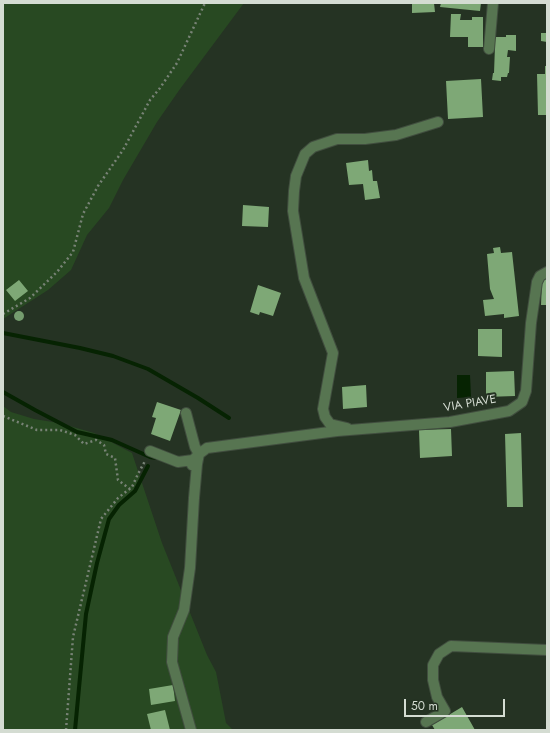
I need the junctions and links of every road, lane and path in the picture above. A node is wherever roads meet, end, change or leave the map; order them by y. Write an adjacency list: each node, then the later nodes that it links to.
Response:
1 (205, 3): 6 (path)
2 (493, 3): 3 (street)
3 (489, 49)
4 (438, 122): 9 (street, VIA PIAVE)
5 (547, 272): 9 (street, VIA PIAVE)
6 (3, 314)
7 (186, 413): 11 (street)
8 (3, 416): 12 (path)
9 (357, 430): 11 (street, VIA PIAVE)
10 (151, 456): 11 (street, VIA PIAVE); 12 (path)
11 (196, 461): 16 (street)
12 (130, 489): 15 (path)
13 (547, 650): 14 (street)
14 (426, 722)
15 (66, 730)
16 (191, 730)

